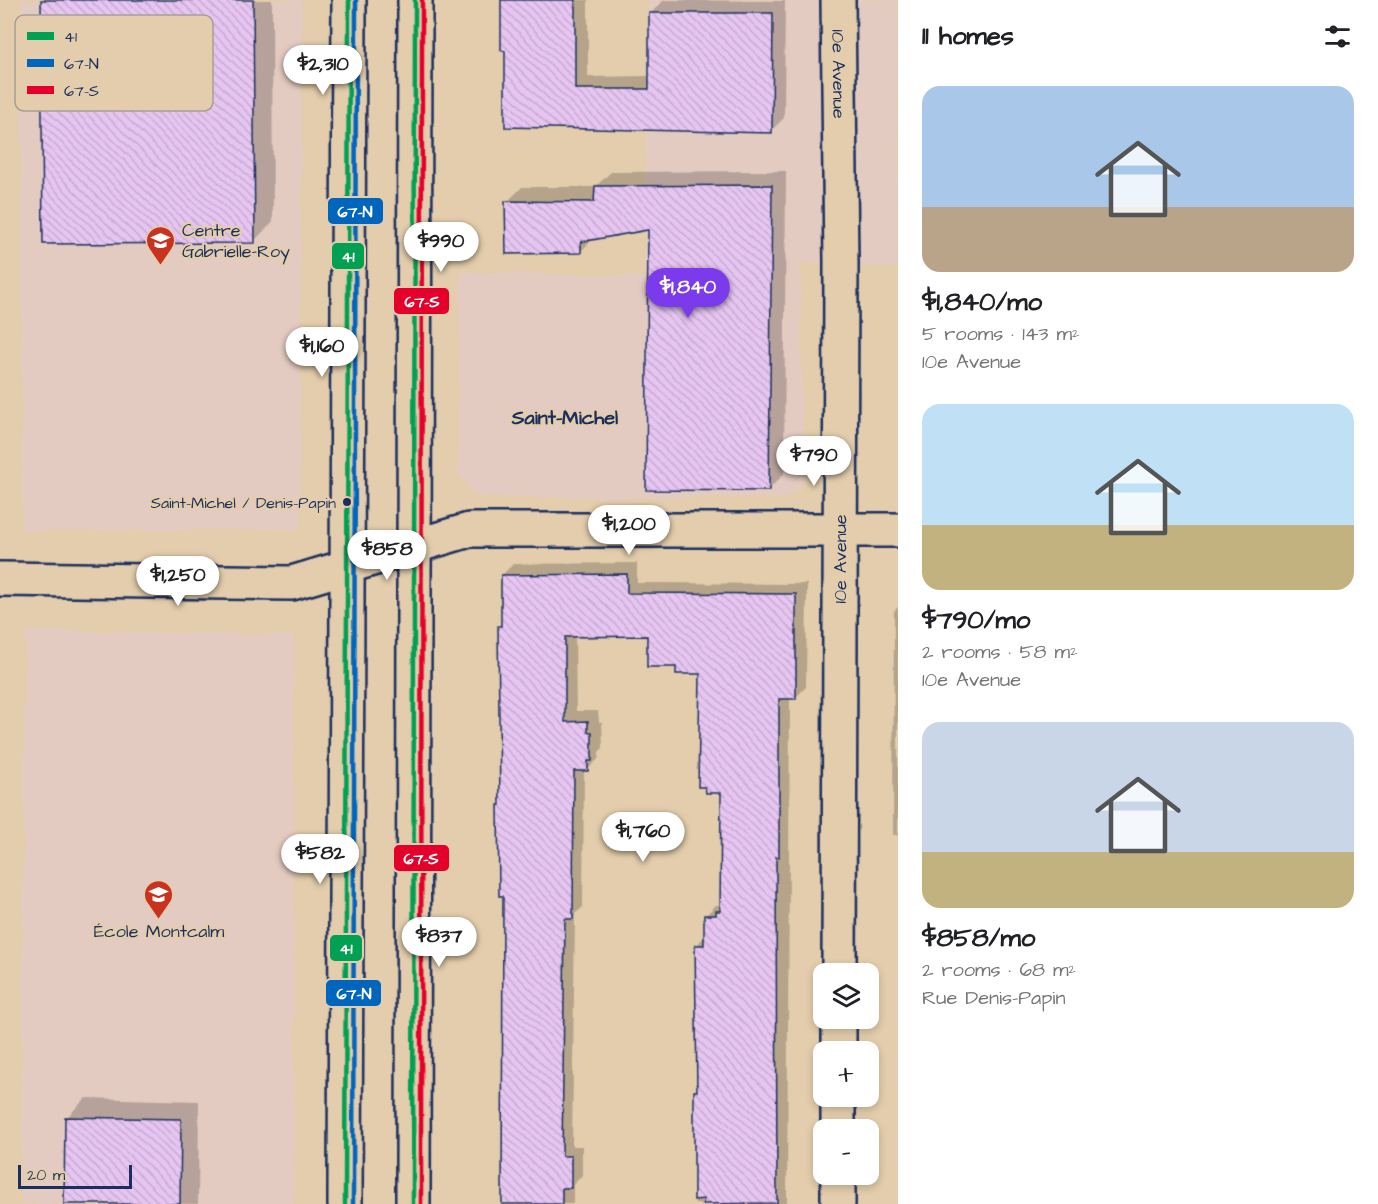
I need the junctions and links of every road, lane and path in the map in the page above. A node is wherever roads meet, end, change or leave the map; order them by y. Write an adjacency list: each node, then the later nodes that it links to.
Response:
1 (349, 0): 7 (main road)
2 (416, 0): 6 (main road)
3 (838, 0): 4 (main road, 10e Avenue)
4 (840, 530): 5 (main road); 6 (main road); 9 (main road, 10e Avenue)
5 (898, 530)
6 (413, 546): 7 (main road); 12 (main road)
7 (346, 566): 8 (main road); 11 (main road)
8 (0, 579)
9 (839, 963)
10 (838, 1185): 13 (main road)
11 (345, 1204)
12 (413, 1204)
13 (838, 1204)

